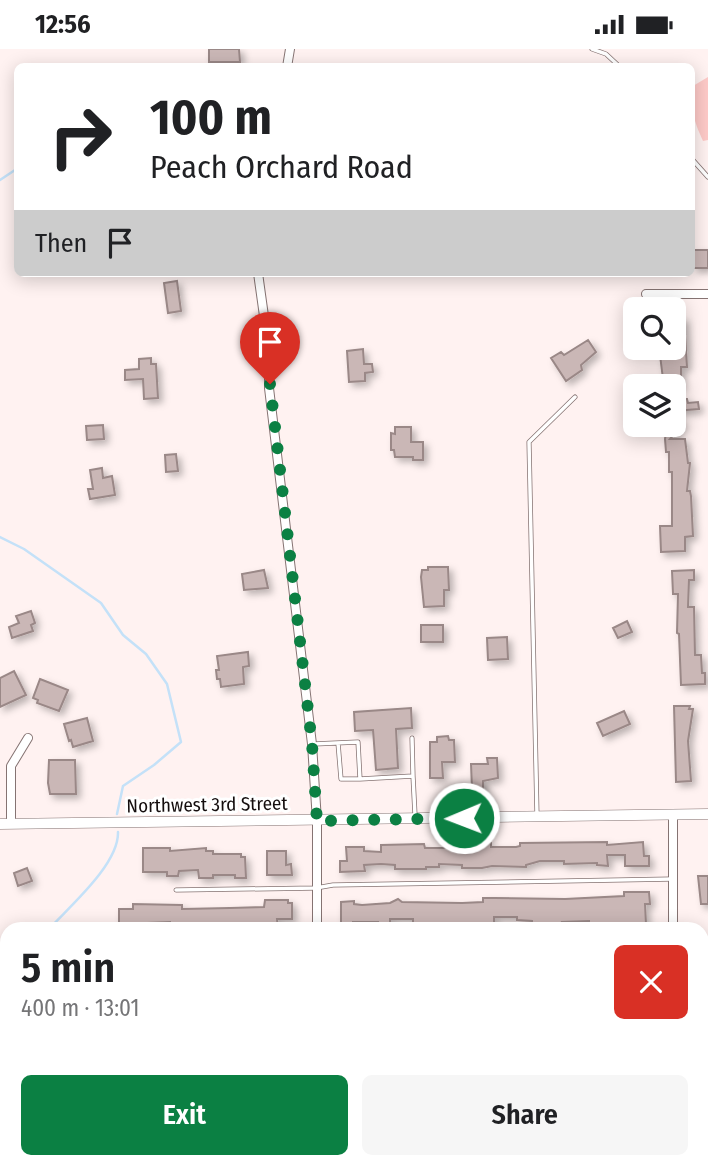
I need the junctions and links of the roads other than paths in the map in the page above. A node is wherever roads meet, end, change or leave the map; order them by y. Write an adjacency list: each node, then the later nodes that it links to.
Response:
1 (592, 49): 2 (lane)
2 (616, 63)
3 (695, 162): 4 (lane)
4 (708, 177)
5 (259, 277): 12 (street)
6 (646, 294): 7 (street)
7 (708, 294)
8 (575, 397): 17 (lane)
9 (28, 738): 21 (street)
10 (412, 738): 13 (lane)
11 (338, 743): 12 (lane); 14 (lane); 14 (lane)
12 (312, 744): 19 (street)
13 (413, 776): 14 (lane); 18 (lane)
14 (360, 779)
15 (673, 814): 16 (street, Northwest 3rd Street); 17 (street, Northwest 3rd Street); 22 (street)
16 (708, 814)
17 (537, 816): 18 (street, Northwest 3rd Street)
18 (415, 819): 19 (street, Northwest 3rd Street)
19 (317, 821): 21 (street, Northwest 3rd Street); 23 (street)
20 (0, 824): 21 (street, Northwest 3rd Street)
21 (11, 824)
22 (673, 879): 23 (lane); 26 (street)
23 (316, 888): 24 (lane); 25 (street)
24 (176, 890)
25 (317, 922)
26 (673, 922)

